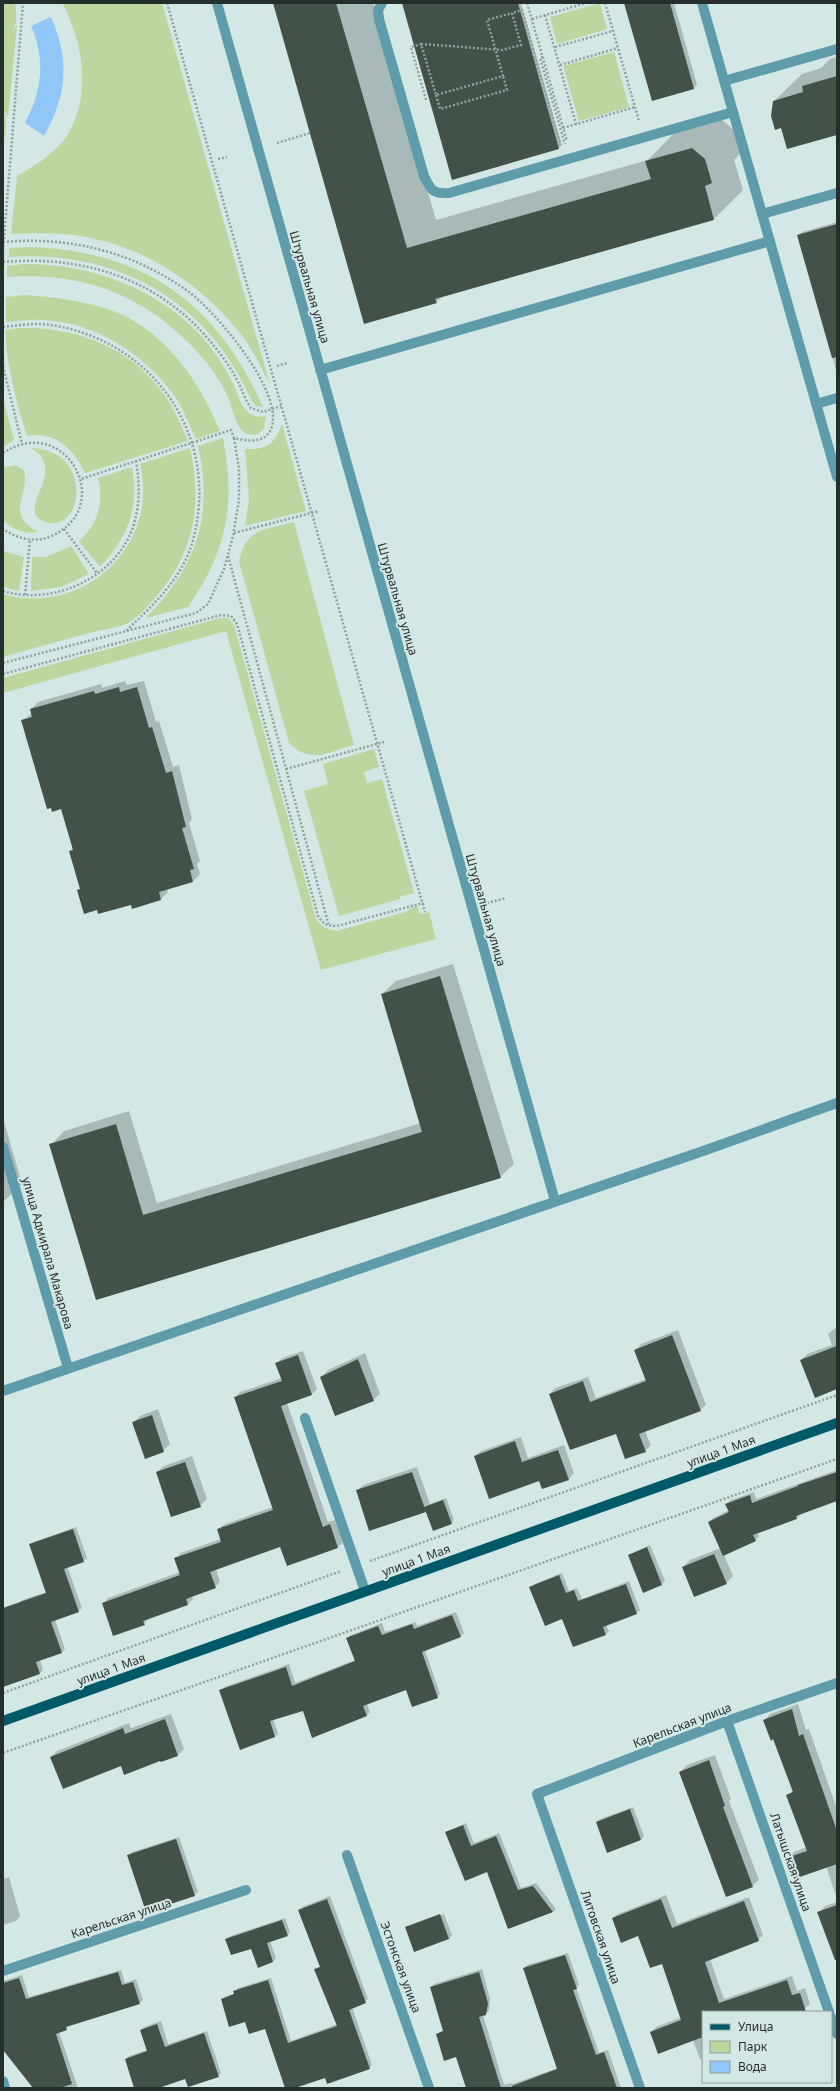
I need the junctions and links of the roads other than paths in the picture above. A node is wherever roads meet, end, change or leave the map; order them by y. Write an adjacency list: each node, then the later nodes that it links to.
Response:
1 (217, 3): 10 (street, Штурвальная улица)
2 (382, 3): 6 (street)
3 (702, 3): 5 (street)
4 (837, 49): 5 (street)
5 (724, 81): 6 (street)
6 (733, 112): 8 (street)
7 (837, 193): 8 (street)
8 (762, 214): 9 (street)
9 (770, 242): 10 (street); 12 (street)
10 (320, 370): 16 (street, Штурвальная улица)
11 (837, 398): 12 (street)
12 (816, 404): 13 (street)
13 (837, 477)
14 (837, 1103): 16 (street)
15 (3, 1147): 17 (street, улица Адмирала Макарова)
16 (555, 1201): 17 (street)
17 (68, 1368): 18 (street)
18 (3, 1391)
19 (305, 1418): 21 (street)
20 (837, 1423): 21 (main road, улица 1 Мая)
21 (365, 1591): 23 (main road, улица 1 Мая)
22 (837, 1683): 24 (street, Карельская улица)
23 (3, 1721)
24 (727, 1721): 25 (street, Карельская улица); 29 (street, Латышская улица)
25 (537, 1794): 35 (street, Литовская улица)
26 (347, 1855): 34 (street, Эстонская улица)
27 (246, 1890): 28 (street, Карельская улица)
28 (3, 1971)
29 (829, 2011)
30 (832, 2019): 31 (street)
31 (837, 2034)
32 (3, 2081): 33 (street)
33 (5, 2088)
34 (429, 2088)
35 (640, 2088)

